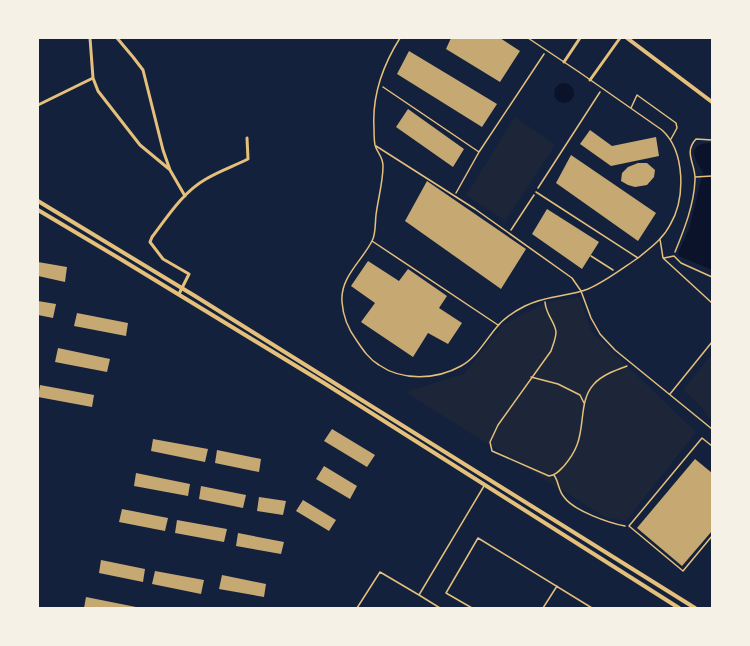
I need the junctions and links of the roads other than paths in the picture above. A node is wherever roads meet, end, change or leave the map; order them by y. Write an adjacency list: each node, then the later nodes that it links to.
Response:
1 (90, 38): 9 (street)
2 (117, 38): 17 (street)
3 (400, 38): 16 (lane)
4 (529, 38): 8 (lane)
5 (580, 38): 8 (street)
6 (620, 38): 10 (street)
7 (627, 38): 11 (street)
8 (564, 62): 10 (lane)
9 (93, 78): 12 (street); 17 (street)
10 (590, 80): 13 (lane)
11 (712, 102)
12 (38, 105)
13 (631, 108): 15 (lane); 15 (lane)
14 (247, 138): 19 (street)
15 (671, 140): 22 (lane)
16 (375, 145): 23 (lane); 28 (lane)
17 (170, 170): 19 (street)
18 (536, 192): 24 (lane)
19 (184, 196): 27 (street)
20 (38, 201): 27 (street)
21 (38, 210): 29 (street)
22 (660, 239): 24 (lane); 25 (lane)
23 (372, 241): 31 (lane); 31 (lane)
24 (638, 258): 28 (lane)
25 (663, 258): 26 (lane); 30 (lane)
26 (712, 277)
27 (182, 288): 29 (street); 46 (street)
28 (581, 291): 31 (lane); 33 (lane)
29 (179, 294): 36 (street)
30 (712, 303)
31 (498, 325)
32 (712, 342): 33 (lane)
33 (670, 394): 34 (lane)
34 (712, 429)
35 (712, 446): 37 (lane)
36 (485, 485): 39 (lane); 45 (street)
37 (712, 536)
38 (556, 586): 42 (lane); 43 (lane); 44 (lane)
39 (419, 595): 40 (lane); 41 (lane)
40 (358, 608)
41 (440, 608)
42 (472, 608)
43 (543, 608)
44 (592, 608)
45 (679, 608)
46 (695, 608)

